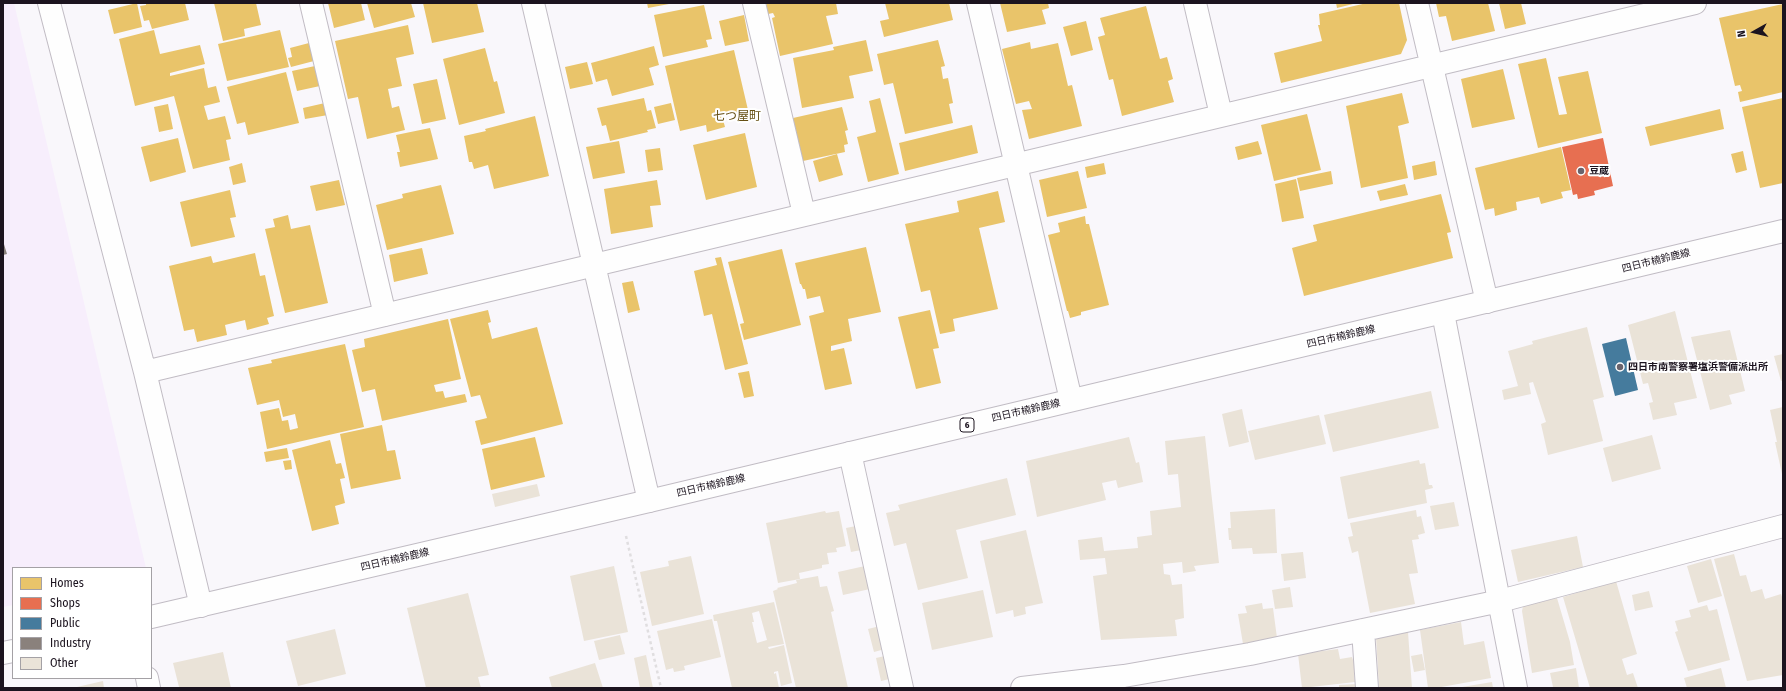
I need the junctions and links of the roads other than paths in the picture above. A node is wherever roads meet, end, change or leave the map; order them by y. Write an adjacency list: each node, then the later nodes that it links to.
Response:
1 (49, 3): 19 (street)
2 (311, 3): 18 (street)
3 (534, 3): 15 (street)
4 (754, 3): 13 (street)
5 (978, 3): 12 (street)
6 (1196, 3): 11 (street)
7 (1417, 3): 10 (street)
8 (1695, 3): 9 (street)
9 (1628, 11): 10 (street)
10 (1432, 67): 11 (street); 16 (street)
11 (1221, 115): 12 (street)
12 (1015, 164): 13 (street); 20 (street)
13 (804, 214): 15 (street)
14 (1783, 230): 16 (street, 四日市楠鈴鹿線 / 6)
15 (595, 265): 18 (street); 22 (street)
16 (1487, 302): 17 (street, 四日市楠鈴鹿線 / 6)
17 (1443, 313): 20 (street, 四日市楠鈴鹿線 / 6); 24 (street)
18 (385, 315): 19 (street)
19 (145, 372): 25 (street)
20 (1071, 400): 21 (street, 四日市楠鈴鹿線 / 6)
21 (850, 453): 22 (street, 四日市楠鈴鹿線 / 6); 28 (street)
22 (649, 501): 25 (street, 四日市楠鈴鹿線 / 6)
23 (1783, 526): 24 (street)
24 (1500, 601): 27 (street); 31 (street)
25 (201, 606): 26 (street, 四日市楠鈴鹿線 / 6)
26 (152, 617)
27 (1363, 630): 29 (street); 30 (street)
28 (902, 688)
29 (1022, 688)
30 (1367, 688)
31 (1516, 688)

